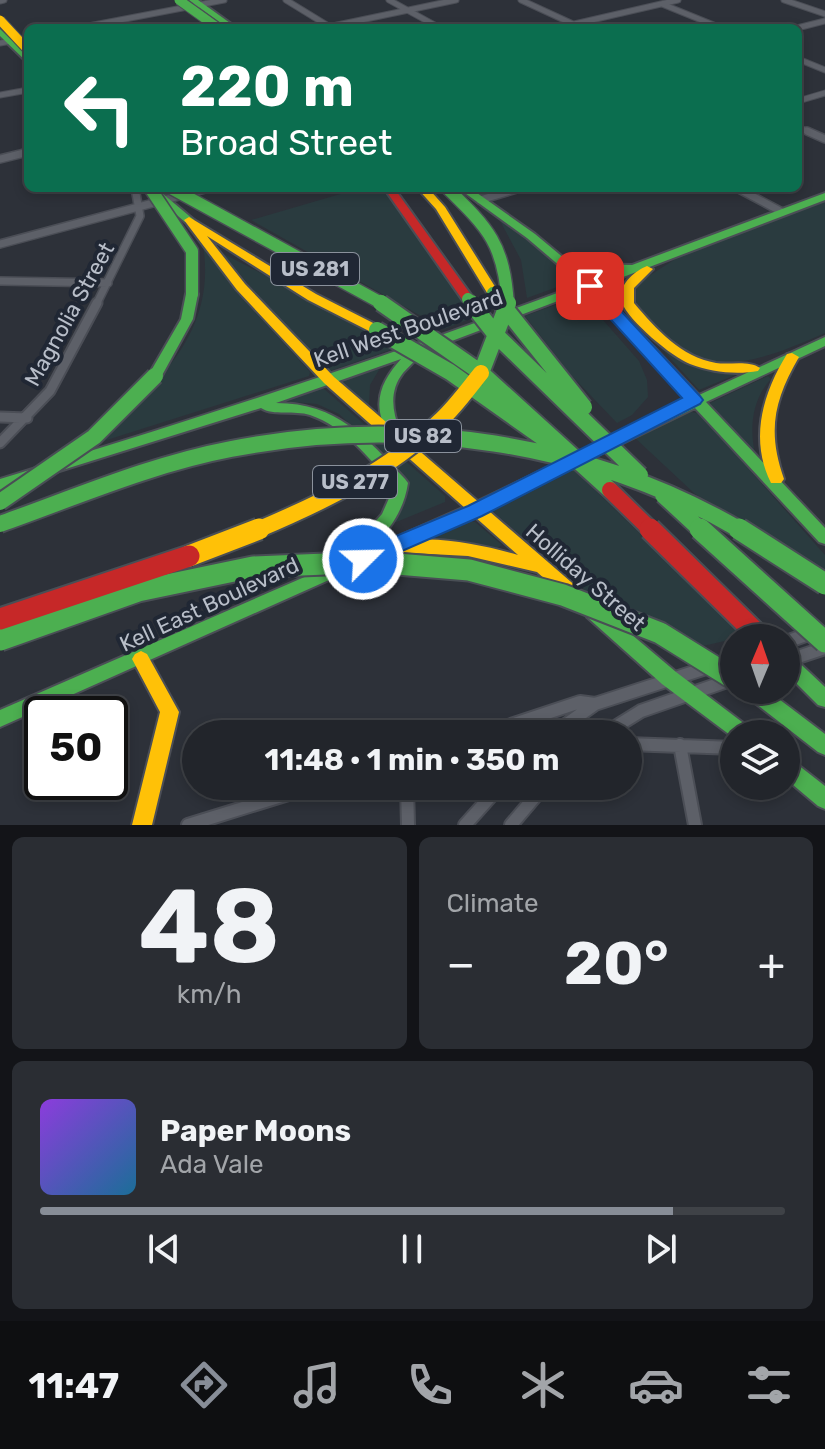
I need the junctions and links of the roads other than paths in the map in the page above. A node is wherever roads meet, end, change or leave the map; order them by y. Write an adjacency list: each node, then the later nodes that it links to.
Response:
1 (179, 0): 17 (main road, bridge)
2 (224, 0): 10 (street)
3 (286, 0): 19 (street)
4 (389, 0): 12 (street)
5 (456, 0): 12 (street)
6 (521, 0): 22 (street)
7 (651, 0): 11 (street)
8 (678, 0): 11 (street)
9 (784, 0): 13 (street)
10 (196, 2): 16 (street); 18 (main road)
11 (661, 4): 22 (street); 23 (street)
12 (408, 10): 20 (street); 21 (street)
13 (825, 14)
14 (0, 20): 27 (main road, bridge)
15 (825, 21): 24 (street)
16 (96, 24)
17 (212, 24)
18 (227, 24)
19 (322, 24)
20 (340, 24)
21 (433, 24)
22 (574, 24)
23 (711, 24)
24 (802, 27)
25 (3, 38): 26 (street); 28 (main road)
26 (24, 38)
27 (24, 46)
28 (24, 57)
29 (802, 61): 30 (street)
30 (825, 70)
31 (24, 91): 33 (street)
32 (825, 93): 34 (street)
33 (0, 95)
34 (802, 100)
35 (802, 129): 36 (street)
36 (825, 139)
37 (24, 153): 38 (street)
38 (0, 159)
39 (136, 192): 50 (street)
40 (153, 192): 72 (main road, bridge)
41 (392, 192): 75 (main road, bridge)
42 (426, 192): 75 (main road, bridge)
43 (452, 192): 82 (main road, US 277, bridge)
44 (469, 192): 49 (main road)
45 (507, 192): 49 (street)
46 (744, 192): 51 (street)
47 (168, 194): 50 (street); 52 (main road, Holliday Street); 73 (main road, US 281, bridge)
48 (825, 196): 51 (main road, Kell West Boulevard)
49 (480, 200): 54 (main road)
50 (140, 207): 53 (street); 57 (street, Magnolia Street)
51 (782, 212): 55 (main road, Kell West Boulevard)
52 (189, 220): 63 (main road, Holliday Street); 73 (main road, bridge)
53 (0, 244)
54 (561, 261): 55 (main road); 58 (main road)
55 (652, 262): 58 (main road, Kell West Boulevard); 62 (main road)
56 (0, 281): 57 (street)
57 (108, 283): 67 (street, Magnolia Street)
58 (590, 286): 60 (main road, Kell West Boulevard); 64 (main road)
59 (825, 341): 61 (main road, Kell East Boulevard)
60 (420, 348): 63 (main road, Kell West Boulevard); 69 (main road)
61 (793, 355): 62 (main road, Kell East Boulevard); 71 (main road)
62 (768, 366): 64 (main road, Kell East Boulevard)
63 (329, 380): 65 (main road, Kell West Boulevard); 69 (main road, Holliday Street)
64 (694, 400): 71 (main road); 74 (main road, Kell East Boulevard)
65 (232, 413): 70 (main road, Kell West Boulevard); 79 (main road)
66 (0, 417): 67 (street)
67 (27, 418): 68 (street, Magnolia Street)
68 (0, 443)
69 (402, 446): 74 (main road, Holliday Street)
70 (0, 485)
71 (784, 493): 77 (main road)
72 (0, 502)
73 (622, 502): 83 (main road, US 281, bridge)
74 (475, 511): 78 (main road, Kell East Boulevard); 80 (main road, Holliday Street)
75 (686, 516): 87 (main road, bridge)
76 (0, 524): 81 (main road, US 82, bridge)
77 (825, 538)
78 (383, 550): 79 (main road, Kell East Boulevard); 80 (main road)
79 (343, 568): 89 (main road, Kell East Boulevard)
80 (542, 568): 93 (main road, Holliday Street)
81 (825, 584)
82 (0, 619)
83 (747, 624)
84 (825, 629): 85 (street)
85 (800, 637)
86 (0, 640): 91 (main road, bridge)
87 (825, 645): 88 (street)
88 (800, 655)
89 (141, 659): 99 (main road, Kell East Boulevard); 114 (main road)
90 (720, 663): 93 (street)
91 (720, 670)
92 (800, 675): 96 (main road)
93 (669, 678): 95 (main road, Holliday Street); 97 (street)
94 (720, 684): 95 (street)
95 (690, 694): 102 (street); 103 (main road, Holliday Street)
96 (825, 699)
97 (595, 704): 100 (street); 101 (street)
98 (771, 704): 106 (main road)
99 (0, 719)
100 (526, 720)
101 (573, 720)
102 (627, 720)
103 (724, 720)
104 (642, 744): 105 (street)
105 (680, 745): 107 (street); 119 (street)
106 (825, 746)
107 (720, 747)
108 (800, 778): 109 (main road)
109 (825, 799)
110 (269, 800): 115 (street)
111 (407, 800): 116 (street)
112 (487, 800): 117 (street)
113 (532, 800): 118 (street)
114 (142, 825)
115 (188, 825)
116 (408, 825)
117 (465, 825)
118 (511, 825)
119 (695, 825)

